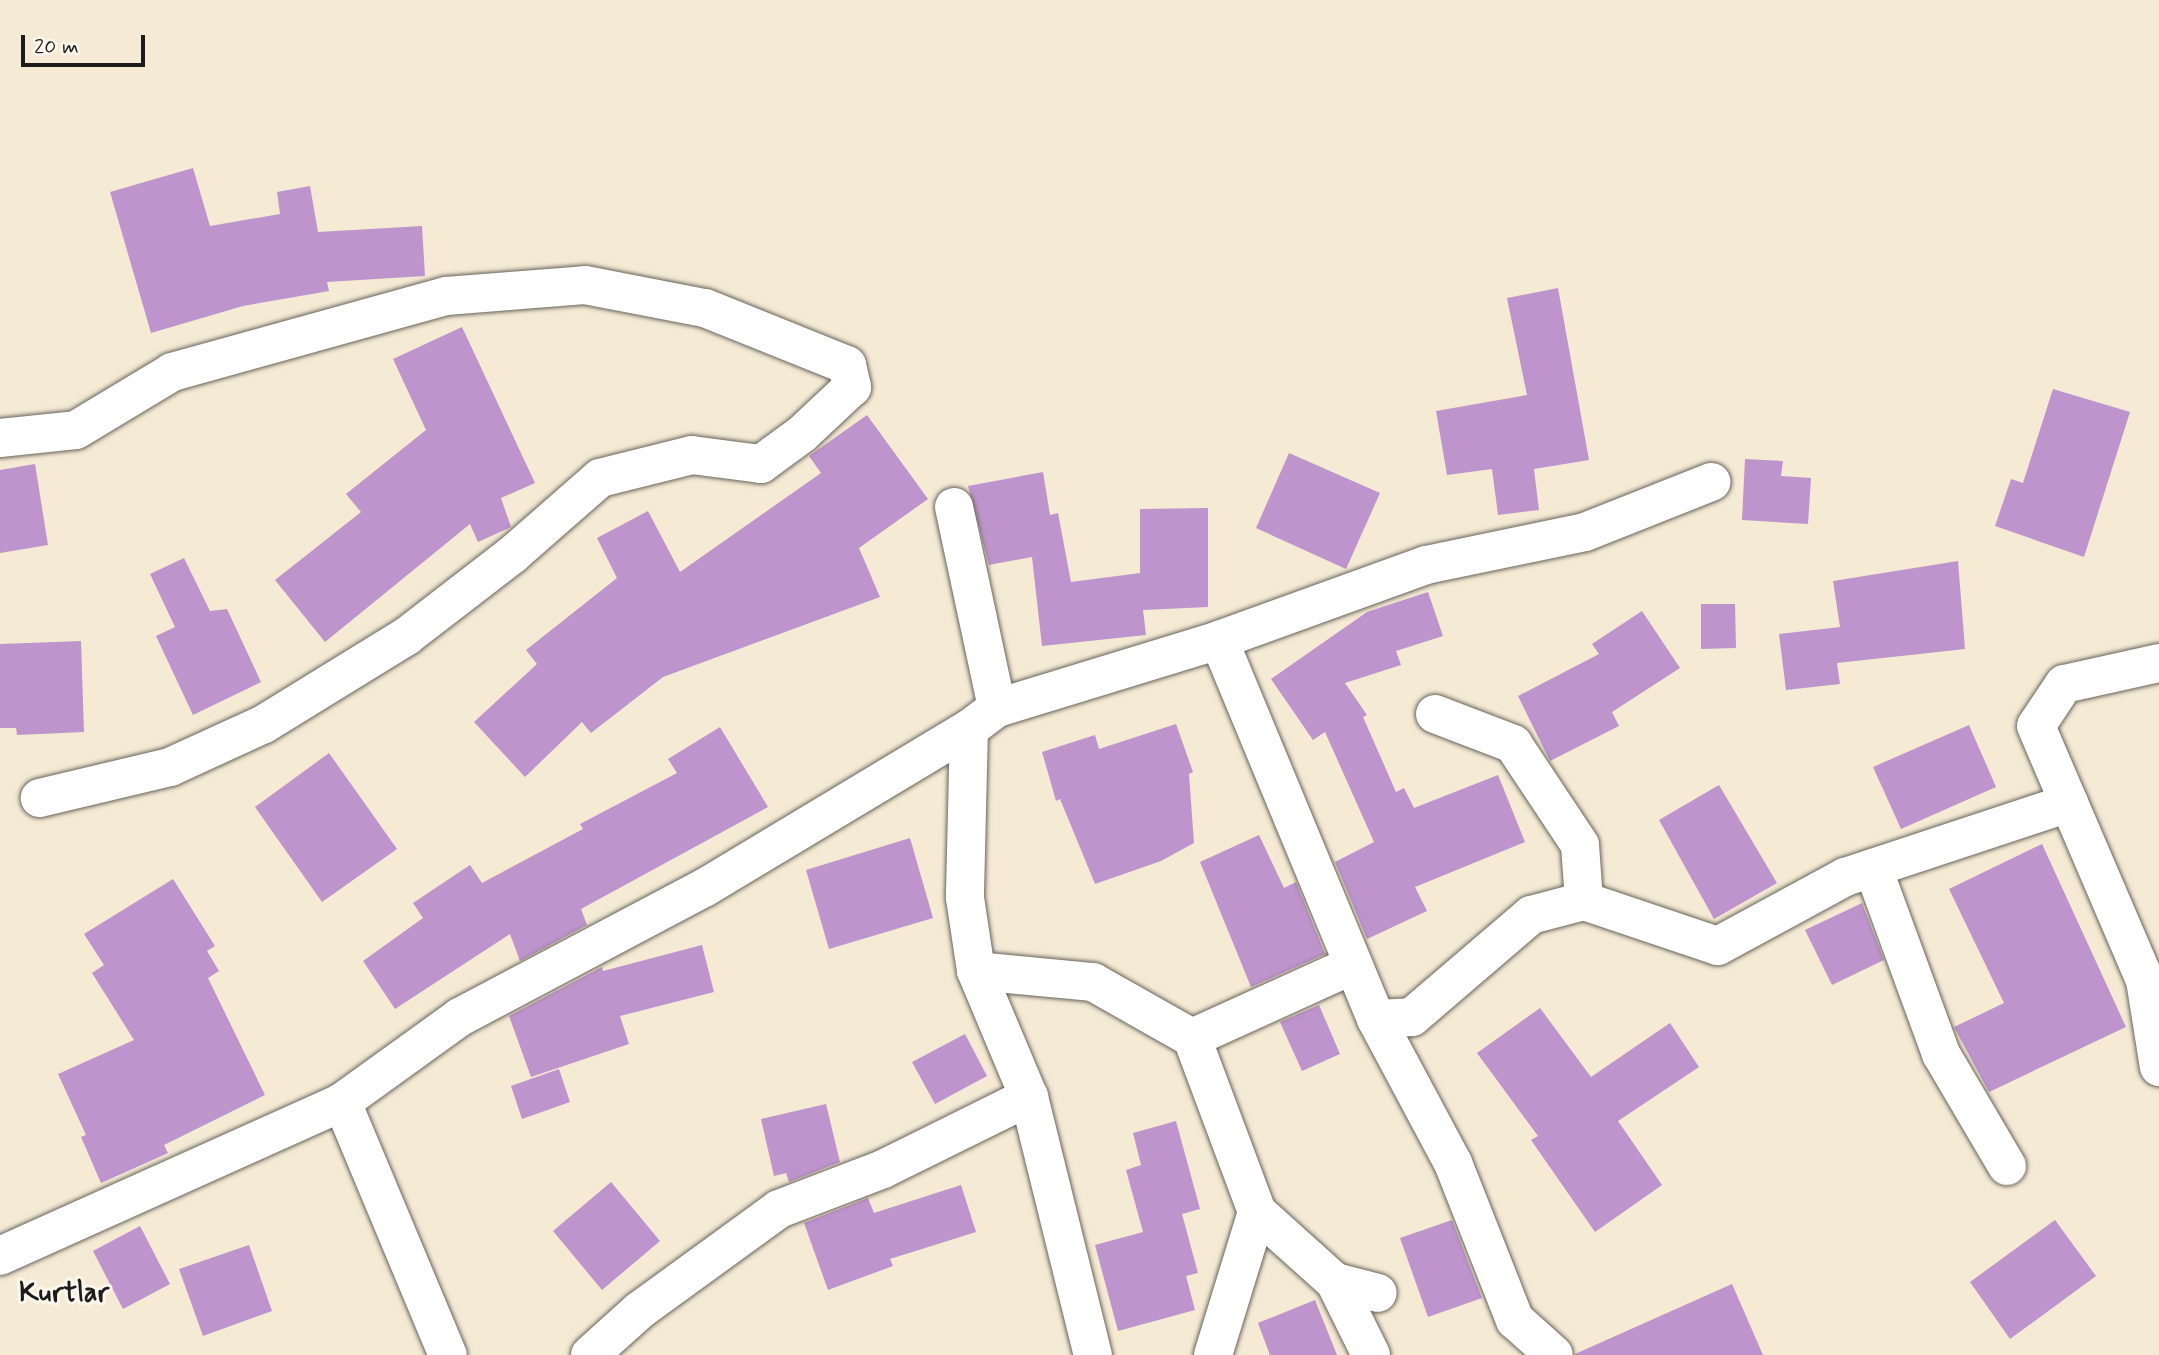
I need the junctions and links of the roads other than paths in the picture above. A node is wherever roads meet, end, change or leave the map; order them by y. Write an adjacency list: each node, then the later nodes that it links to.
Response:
1 (0, 438): 8 (street)
2 (1712, 482): 4 (street)
3 (954, 507): 7 (street)
4 (1219, 640): 7 (street); 12 (street)
5 (2159, 663): 9 (street)
6 (1435, 714): 11 (street)
7 (983, 718): 13 (street); 18 (street)
8 (40, 798)
9 (2069, 803): 10 (street); 16 (street)
10 (1873, 868): 11 (street); 19 (street)
11 (1584, 901): 14 (street)
12 (1353, 965): 14 (street); 15 (street)
13 (976, 971): 15 (street); 17 (street)
14 (1376, 1019): 29 (street)
15 (1192, 1038): 20 (street)
16 (2159, 1067)
17 (1029, 1097): 25 (street); 26 (street)
18 (342, 1102): 21 (street); 24 (street)
19 (2007, 1166)
20 (1257, 1212): 22 (street); 27 (street)
21 (0, 1256)
22 (1335, 1282): 23 (street); 28 (street)
23 (1378, 1293)
24 (448, 1355)
25 (590, 1355)
26 (1093, 1355)
27 (1213, 1355)
28 (1371, 1355)
29 (1554, 1355)

